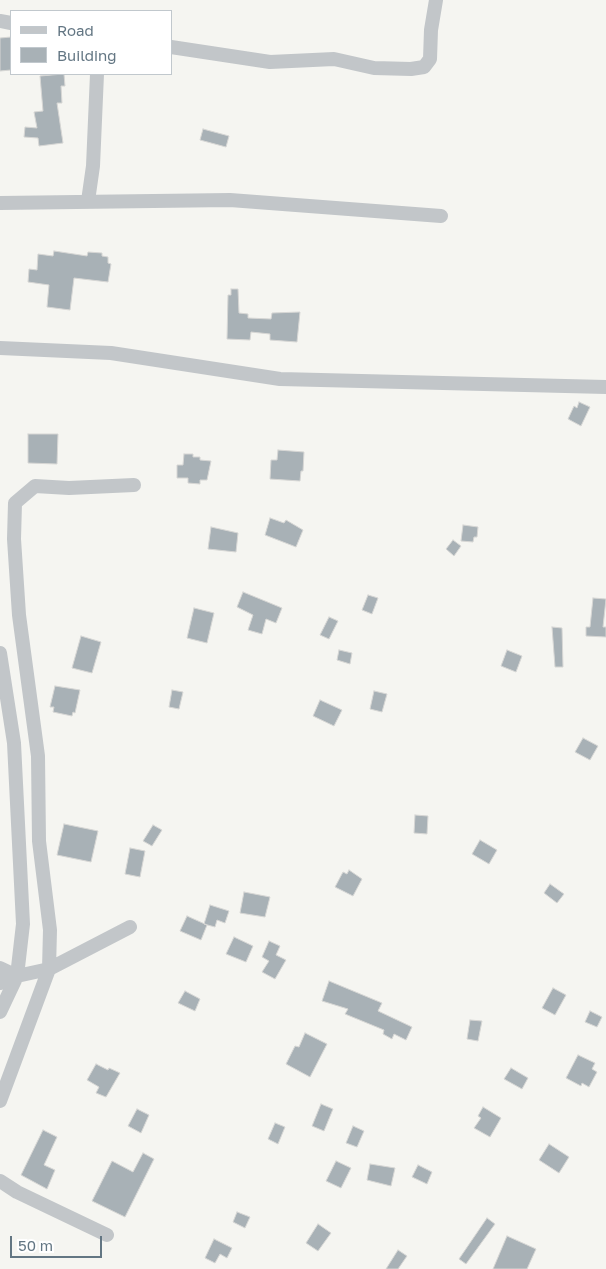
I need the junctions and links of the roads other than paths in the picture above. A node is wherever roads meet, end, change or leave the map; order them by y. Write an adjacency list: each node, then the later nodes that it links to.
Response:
1 (436, 0): 2 (street)
2 (172, 47)
3 (97, 75): 4 (street)
4 (88, 201): 5 (street); 6 (street)
5 (0, 203)
6 (441, 216)
7 (0, 348): 8 (street)
8 (606, 387)
9 (134, 485): 13 (street)
10 (0, 653): 14 (street)
11 (130, 927): 13 (street)
12 (0, 968): 14 (street)
13 (49, 969): 14 (street); 17 (street)
14 (17, 976): 15 (street); 16 (street)
15 (0, 983)
16 (0, 1012)
17 (0, 1101)
18 (0, 1180): 19 (street)
19 (107, 1235)

